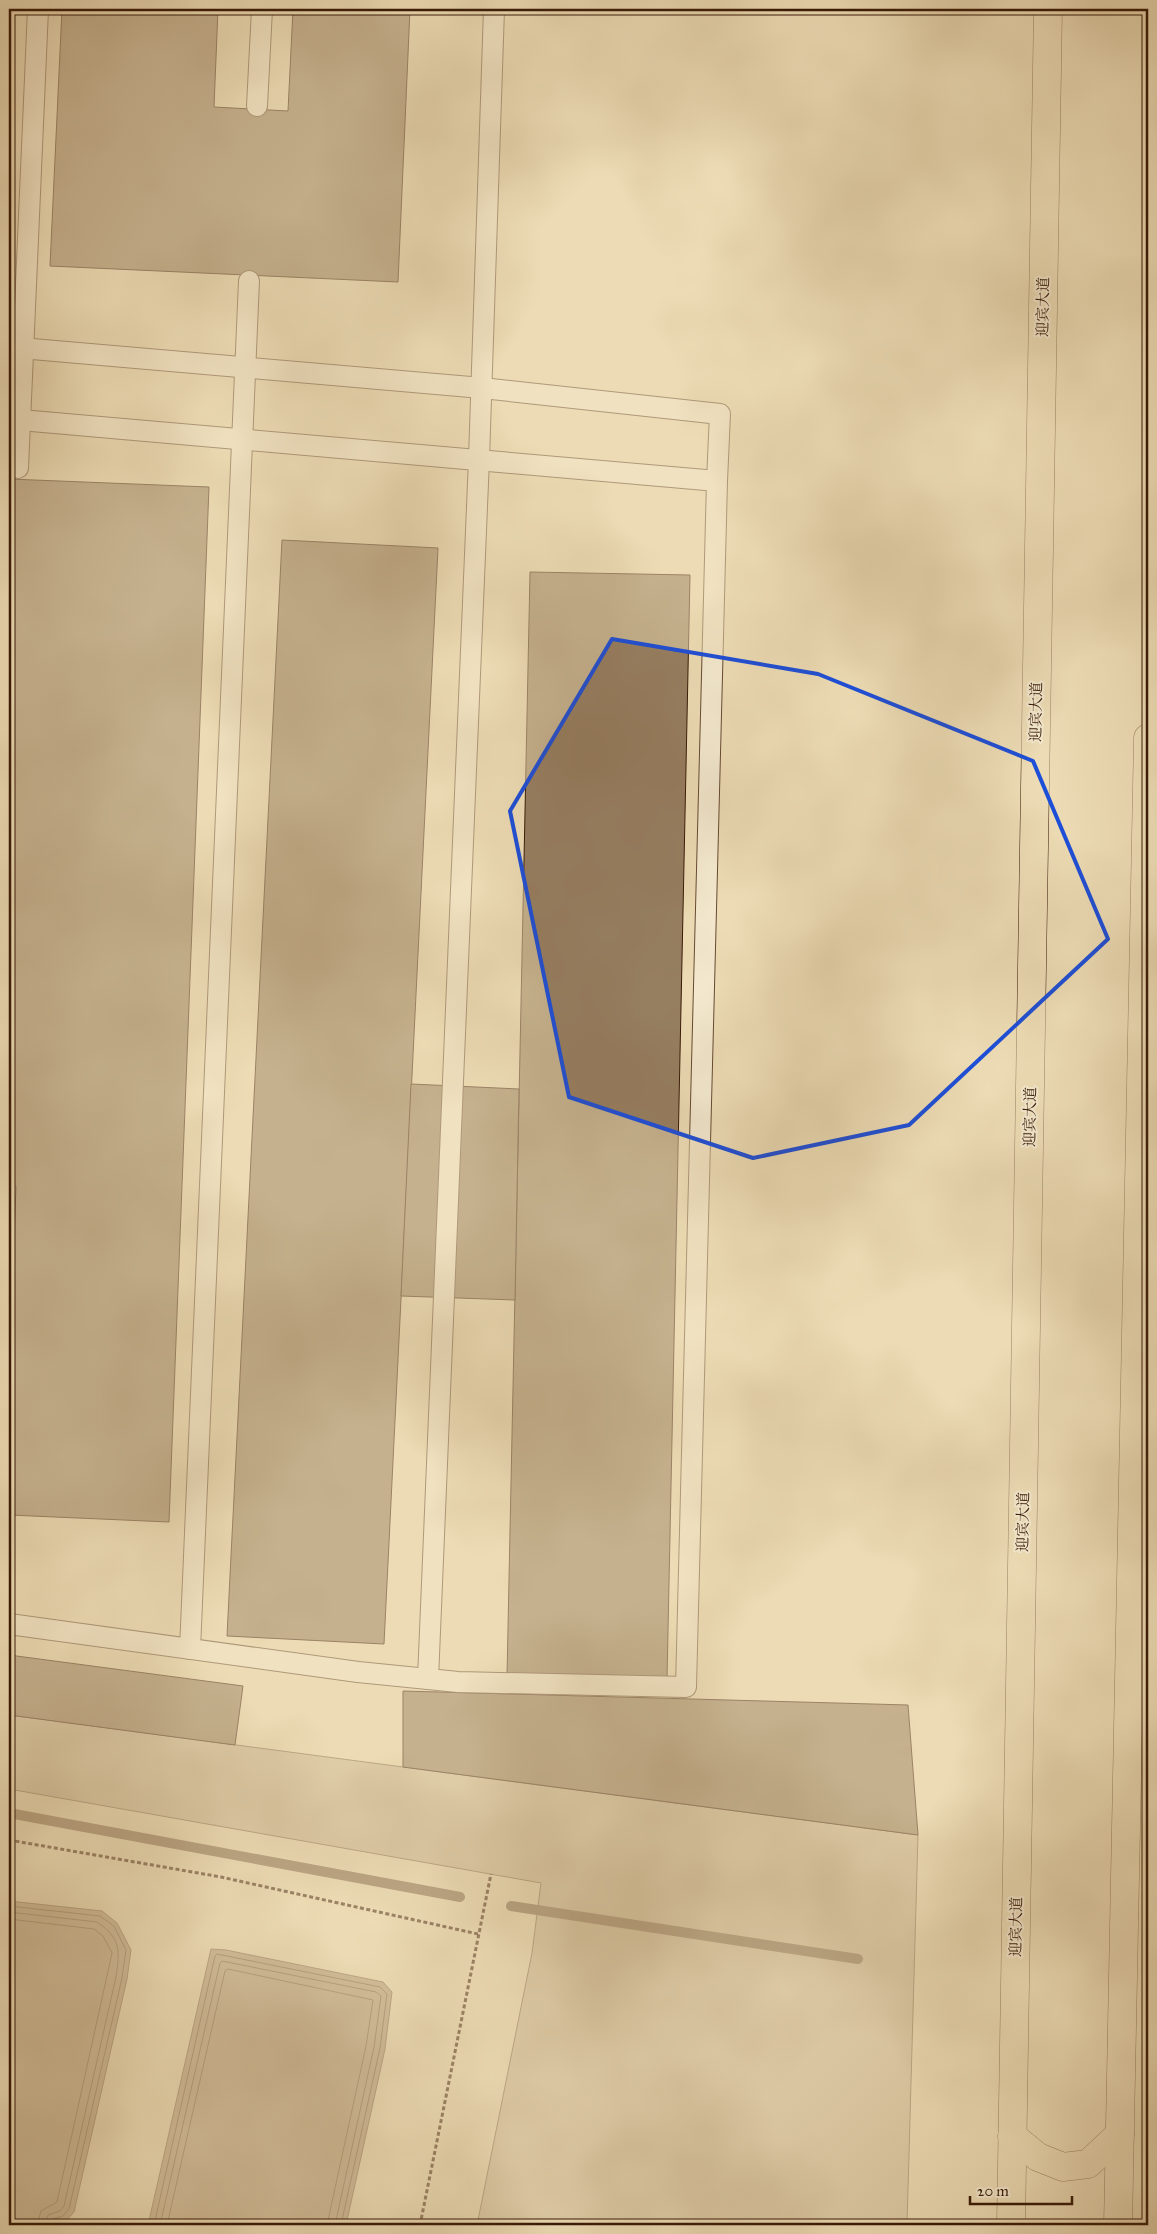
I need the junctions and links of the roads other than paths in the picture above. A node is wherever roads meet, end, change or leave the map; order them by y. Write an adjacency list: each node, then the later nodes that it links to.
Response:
1 (38, 9): 7 (lane)
2 (262, 9): 5 (lane)
3 (494, 9): 9 (lane)
4 (1048, 9): 20 (main road, 迎宾大道)
5 (257, 106)
6 (249, 281): 8 (lane)
7 (16, 348): 8 (lane); 10 (lane)
8 (246, 368): 9 (lane); 11 (lane)
9 (482, 388): 12 (lane); 14 (lane)
10 (14, 420): 11 (lane); 13 (lane)
11 (242, 440): 12 (lane); 17 (lane)
12 (480, 459): 14 (lane); 18 (lane)
13 (18, 468)
14 (716, 480): 18 (lane)
15 (1148, 738): 19 (main road)
16 (9, 1624): 17 (lane)
17 (190, 1649): 18 (lane)
18 (428, 1679)
19 (1120, 2134): 20 (main road); 22 (main road)
20 (1012, 2136): 21 (main road, 迎宾大道)
21 (1011, 2225)
22 (1118, 2225)

